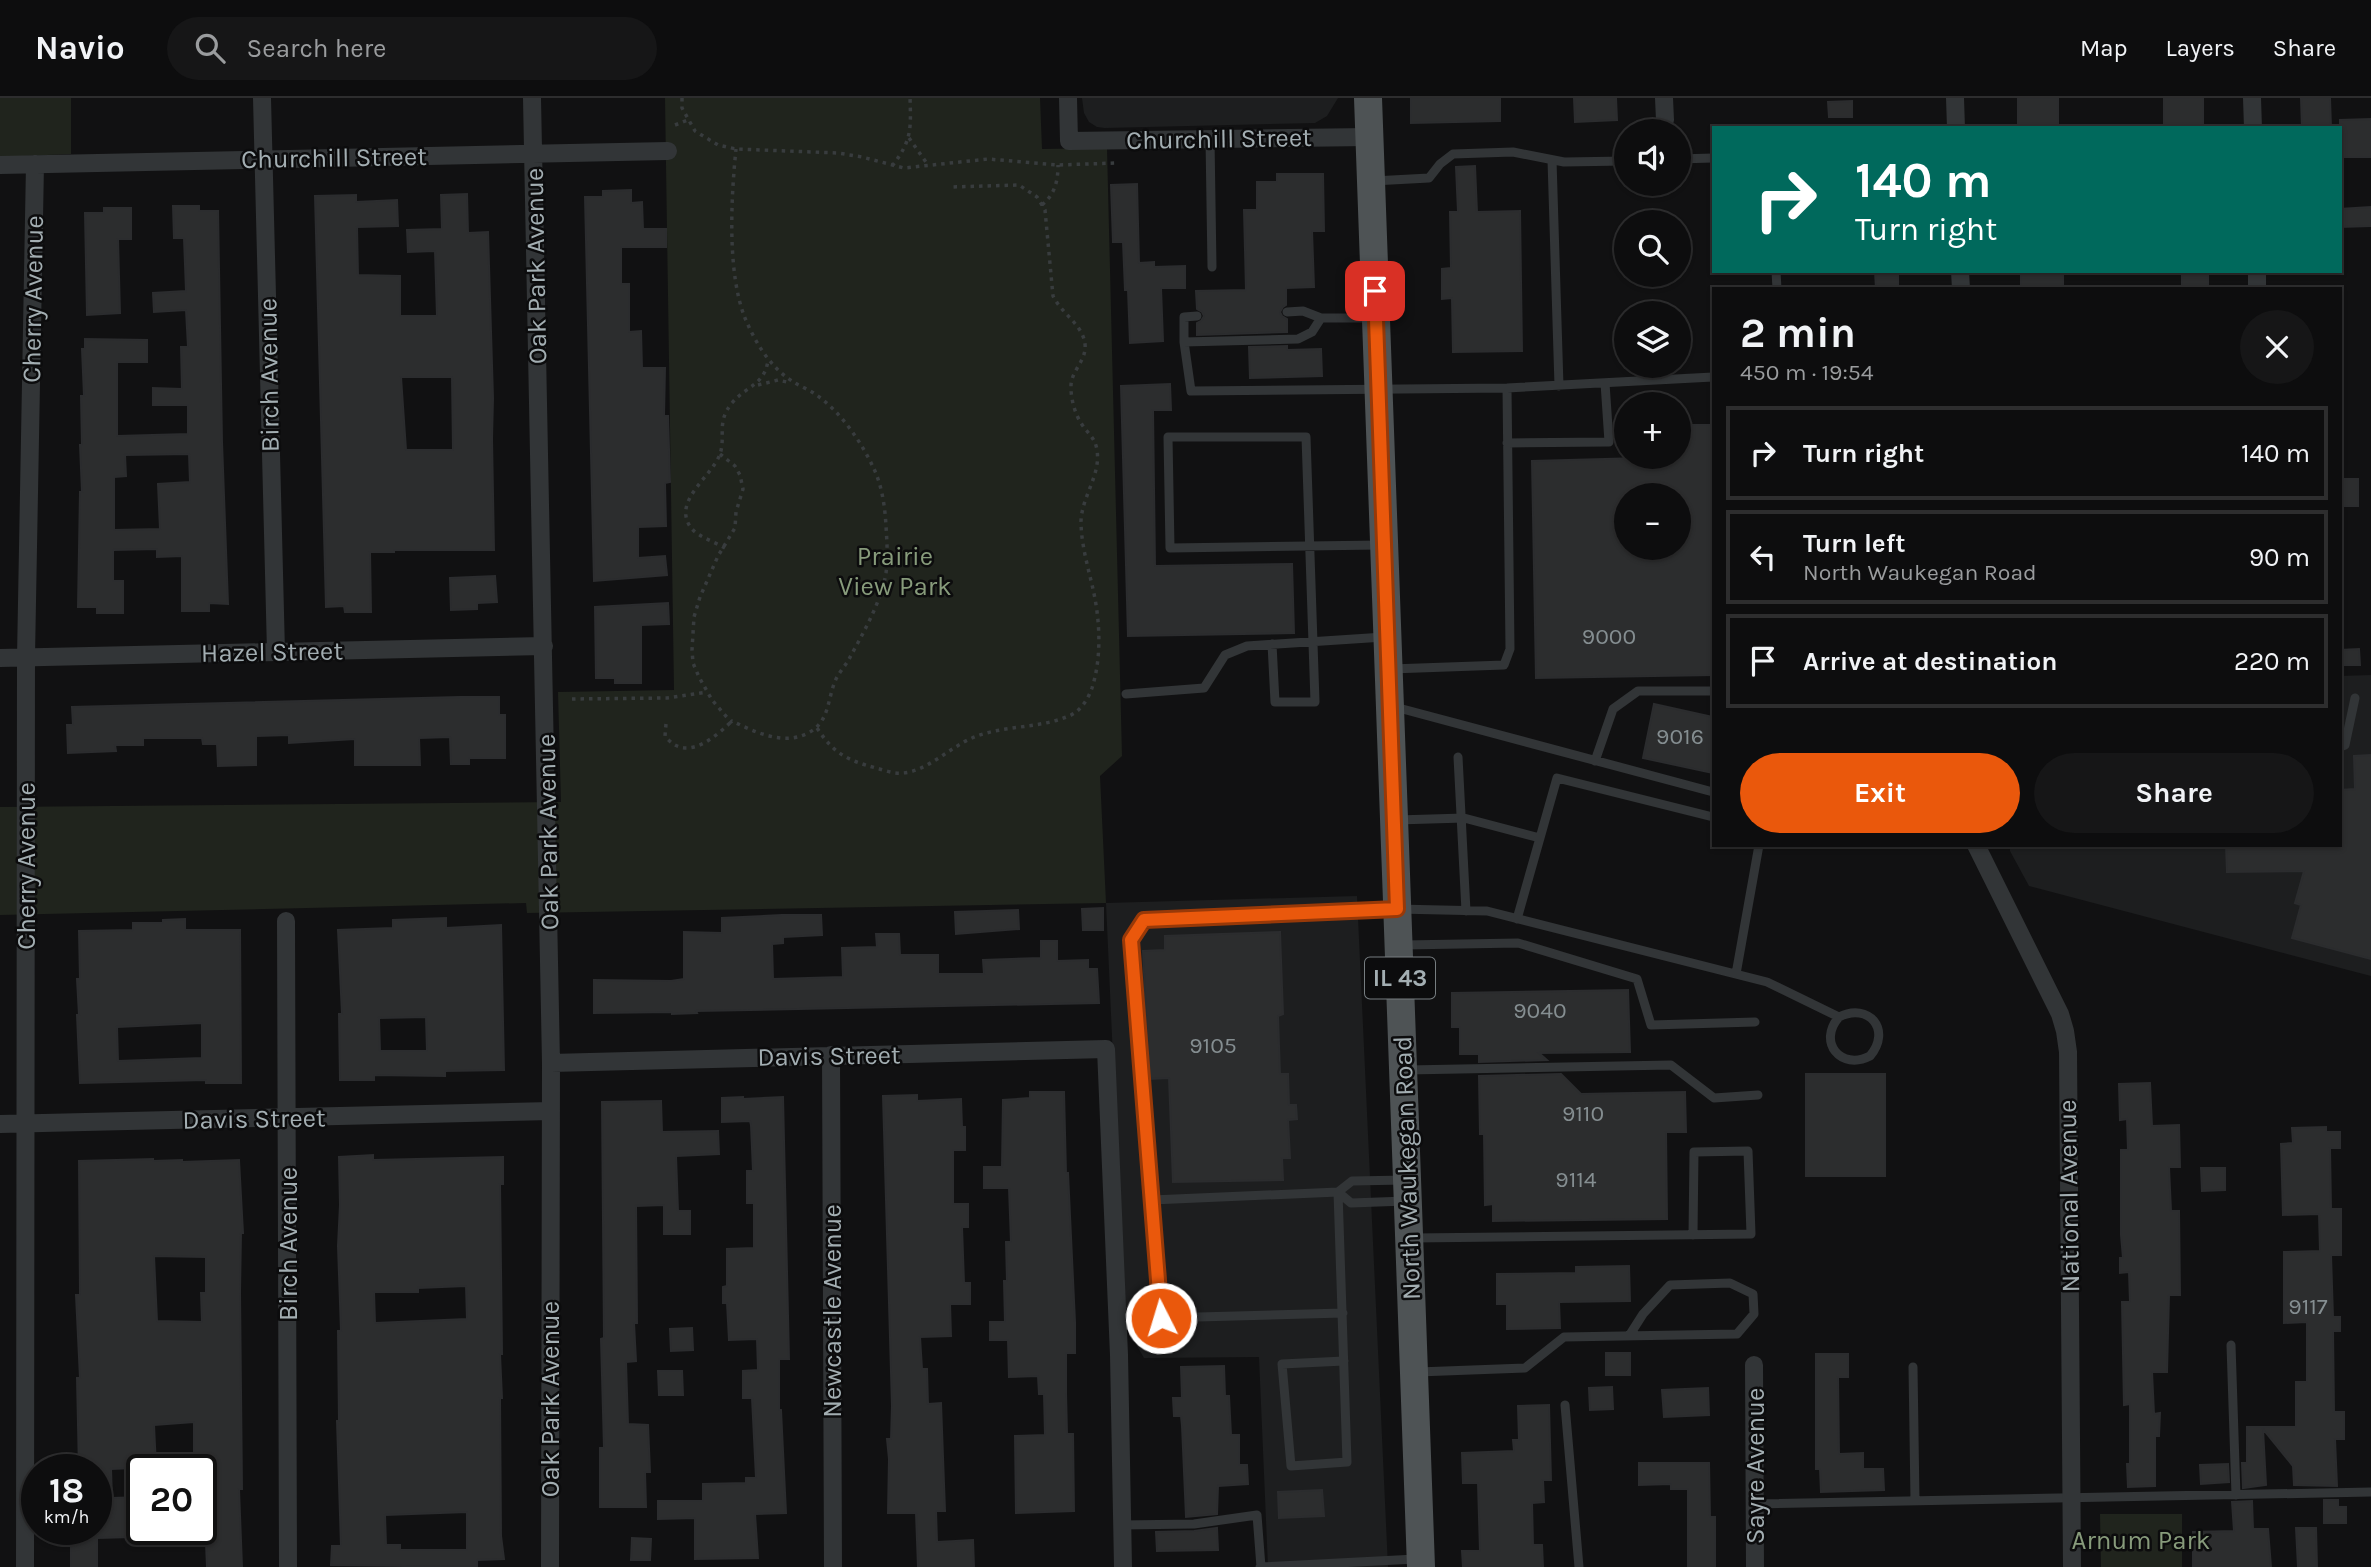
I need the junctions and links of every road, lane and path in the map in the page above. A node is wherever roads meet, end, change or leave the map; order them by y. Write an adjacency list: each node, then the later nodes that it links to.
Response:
1 (262, 98): 22 (street, Birch Avenue)
2 (532, 98): 20 (street, Oak Park Avenue)
3 (682, 98): 11 (path)
4 (910, 98): 16 (path)
5 (1068, 98): 17 (street, Churchill Street)
6 (1367, 98): 15 (main road, North Waukegan Road / IL 43)
7 (1664, 98): 10 (street)
8 (1955, 98): 13 (street)
9 (2252, 98): 14 (street)
10 (1665, 119)
11 (688, 120): 12 (path); 18 (path)
12 (675, 125)
13 (1956, 126)
14 (2253, 126)
15 (1369, 137): 17 (street, Churchill Street); 32 (main road, North Waukegan Road / IL 43)
16 (909, 138): 30 (path); 31 (path)
17 (1210, 139): 35 (lane)
18 (736, 149): 30 (path); 41 (path)
19 (668, 151): 20 (street, Churchill Street)
20 (534, 154): 22 (street, Churchill Street); 57 (street, Oak Park Avenue)
21 (1712, 158): 23 (lane)
22 (264, 159): 27 (street, Churchill Street); 58 (street, Birch Avenue)
23 (1691, 159)
24 (1552, 160): 25 (lane); 32 (lane); 46 (lane)
25 (1614, 161)
26 (1115, 163): 28 (path)
27 (35, 164): 29 (street, Churchill Street); 59 (street, Cherry Avenue)
28 (1058, 164): 31 (path); 34 (path)
29 (0, 165)
30 (892, 166): 31 (path)
31 (928, 166)
32 (1371, 182): 39 (main road, North Waukegan Road / IL 43)
33 (951, 187): 34 (path)
34 (1042, 205): 70 (path)
35 (1212, 267)
36 (1287, 312): 38 (lane)
37 (1197, 316): 40 (lane)
38 (1321, 318): 39 (lane); 40 (lane)
39 (1376, 318): 47 (main road, North Waukegan Road / IL 43)
40 (1184, 342): 47 (lane)
41 (768, 360): 43 (path); 45 (path)
42 (1712, 377): 44 (lane)
43 (794, 383): 45 (path); 70 (path)
44 (1605, 383): 46 (lane); 49 (lane)
45 (756, 386): 50 (path)
46 (1559, 386): 48 (lane)
47 (1378, 388): 48 (lane); 51 (main road, North Waukegan Road / IL 43)
48 (1507, 388): 49 (lane)
49 (1507, 443): 61 (lane)
50 (720, 454): 53 (path); 53 (path)
51 (1384, 545): 52 (lane); 54 (main road, North Waukegan Road / IL 43)
52 (1310, 547): 52 (lane); 55 (lane)
53 (725, 548): 63 (path)
54 (1387, 637): 55 (lane); 61 (main road, North Waukegan Road / IL 43)
55 (1313, 642): 56 (lane); 56 (lane)
56 (1272, 644): 64 (lane)
57 (544, 646): 58 (street, Hazel Street); 90 (street, Oak Park Avenue)
58 (276, 652): 59 (street, Hazel Street)
59 (26, 657): 60 (street, Hazel Street); 95 (street, Cherry Avenue)
60 (0, 658)
61 (1388, 669): 67 (main road, North Waukegan Road / IL 43)
62 (1712, 691): 73 (lane)
63 (707, 692): 66 (path); 68 (path)
64 (1126, 694)
65 (2355, 698): 71 (lane)
66 (572, 699)
67 (1390, 705): 73 (lane); 77 (main road, North Waukegan Road / IL 43)
68 (731, 722): 69 (path); 70 (path)
69 (666, 724)
70 (817, 728)
71 (2342, 746)
72 (1458, 757): 76 (lane)
73 (1595, 761): 74 (lane)
74 (1712, 792)
75 (1712, 817): 78 (lane)
76 (1461, 818): 77 (lane); 78 (lane); 82 (lane)
77 (1394, 820): 81 (main road, North Waukegan Road / IL 43)
78 (1540, 838): 83 (lane)
79 (1759, 847): 86 (lane)
80 (1977, 847): 112 (street, National Avenue)
81 (1397, 909): 82 (lane); 85 (main road, North Waukegan Road / IL 43); 99 (lane)
82 (1466, 911): 83 (lane)
83 (1517, 919): 86 (lane)
84 (286, 921): 94 (street, Birch Avenue)
85 (1398, 945): 88 (lane); 91 (main road, North Waukegan Road / IL 43)
86 (1736, 974): 87 (lane)
87 (1839, 1017): 87 (lane)
88 (1755, 1022)
89 (831, 1055): 90 (street, Davis Street); 115 (street, Davis Street); 120 (street, Newcastle Avenue)
90 (551, 1063): 93 (street, Oak Park Avenue)
91 (1403, 1070): 92 (lane); 97 (main road, North Waukegan Road / IL 43)
92 (1759, 1095)
93 (551, 1111): 94 (street, Davis Street); 119 (street, Oak Park Avenue)
94 (288, 1118): 95 (street, Davis Street); 118 (street, Birch Avenue)
95 (27, 1124): 96 (street, Davis Street); 117 (street, Cherry Avenue)
96 (0, 1125)
97 (1407, 1191): 98 (lane); 98 (lane); 101 (main road, North Waukegan Road / IL 43)
98 (1338, 1192): 99 (lane); 102 (lane)
99 (1152, 1200): 102 (lane)
100 (1693, 1235): 100 (lane); 101 (lane)
101 (1409, 1238): 108 (main road, North Waukegan Road / IL 43)
102 (1343, 1313): 105 (lane)
103 (1629, 1336): 103 (lane); 108 (lane)
104 (2231, 1345): 111 (lane)
105 (1344, 1361): 105 (lane)
106 (1755, 1365): 114 (street, Sayre Avenue)
107 (1913, 1367): 113 (lane)
108 (1414, 1372): 116 (main road, North Waukegan Road / IL 43)
109 (1564, 1405): 123 (lane)
110 (2371, 1492): 111 (lane)
111 (2236, 1495): 112 (lane)
112 (2072, 1498): 113 (lane); 125 (street, National Avenue)
113 (1916, 1501): 114 (lane)
114 (1755, 1504): 124 (street, Sayre Avenue)
115 (1122, 1525): 121 (street); 122 (lane)
116 (1421, 1563): 122 (lane)
117 (26, 1567)
118 (288, 1567)
119 (550, 1567)
120 (833, 1567)
121 (1123, 1567)
122 (1261, 1567)
123 (1579, 1567)
124 (1755, 1567)
125 (2072, 1567)

